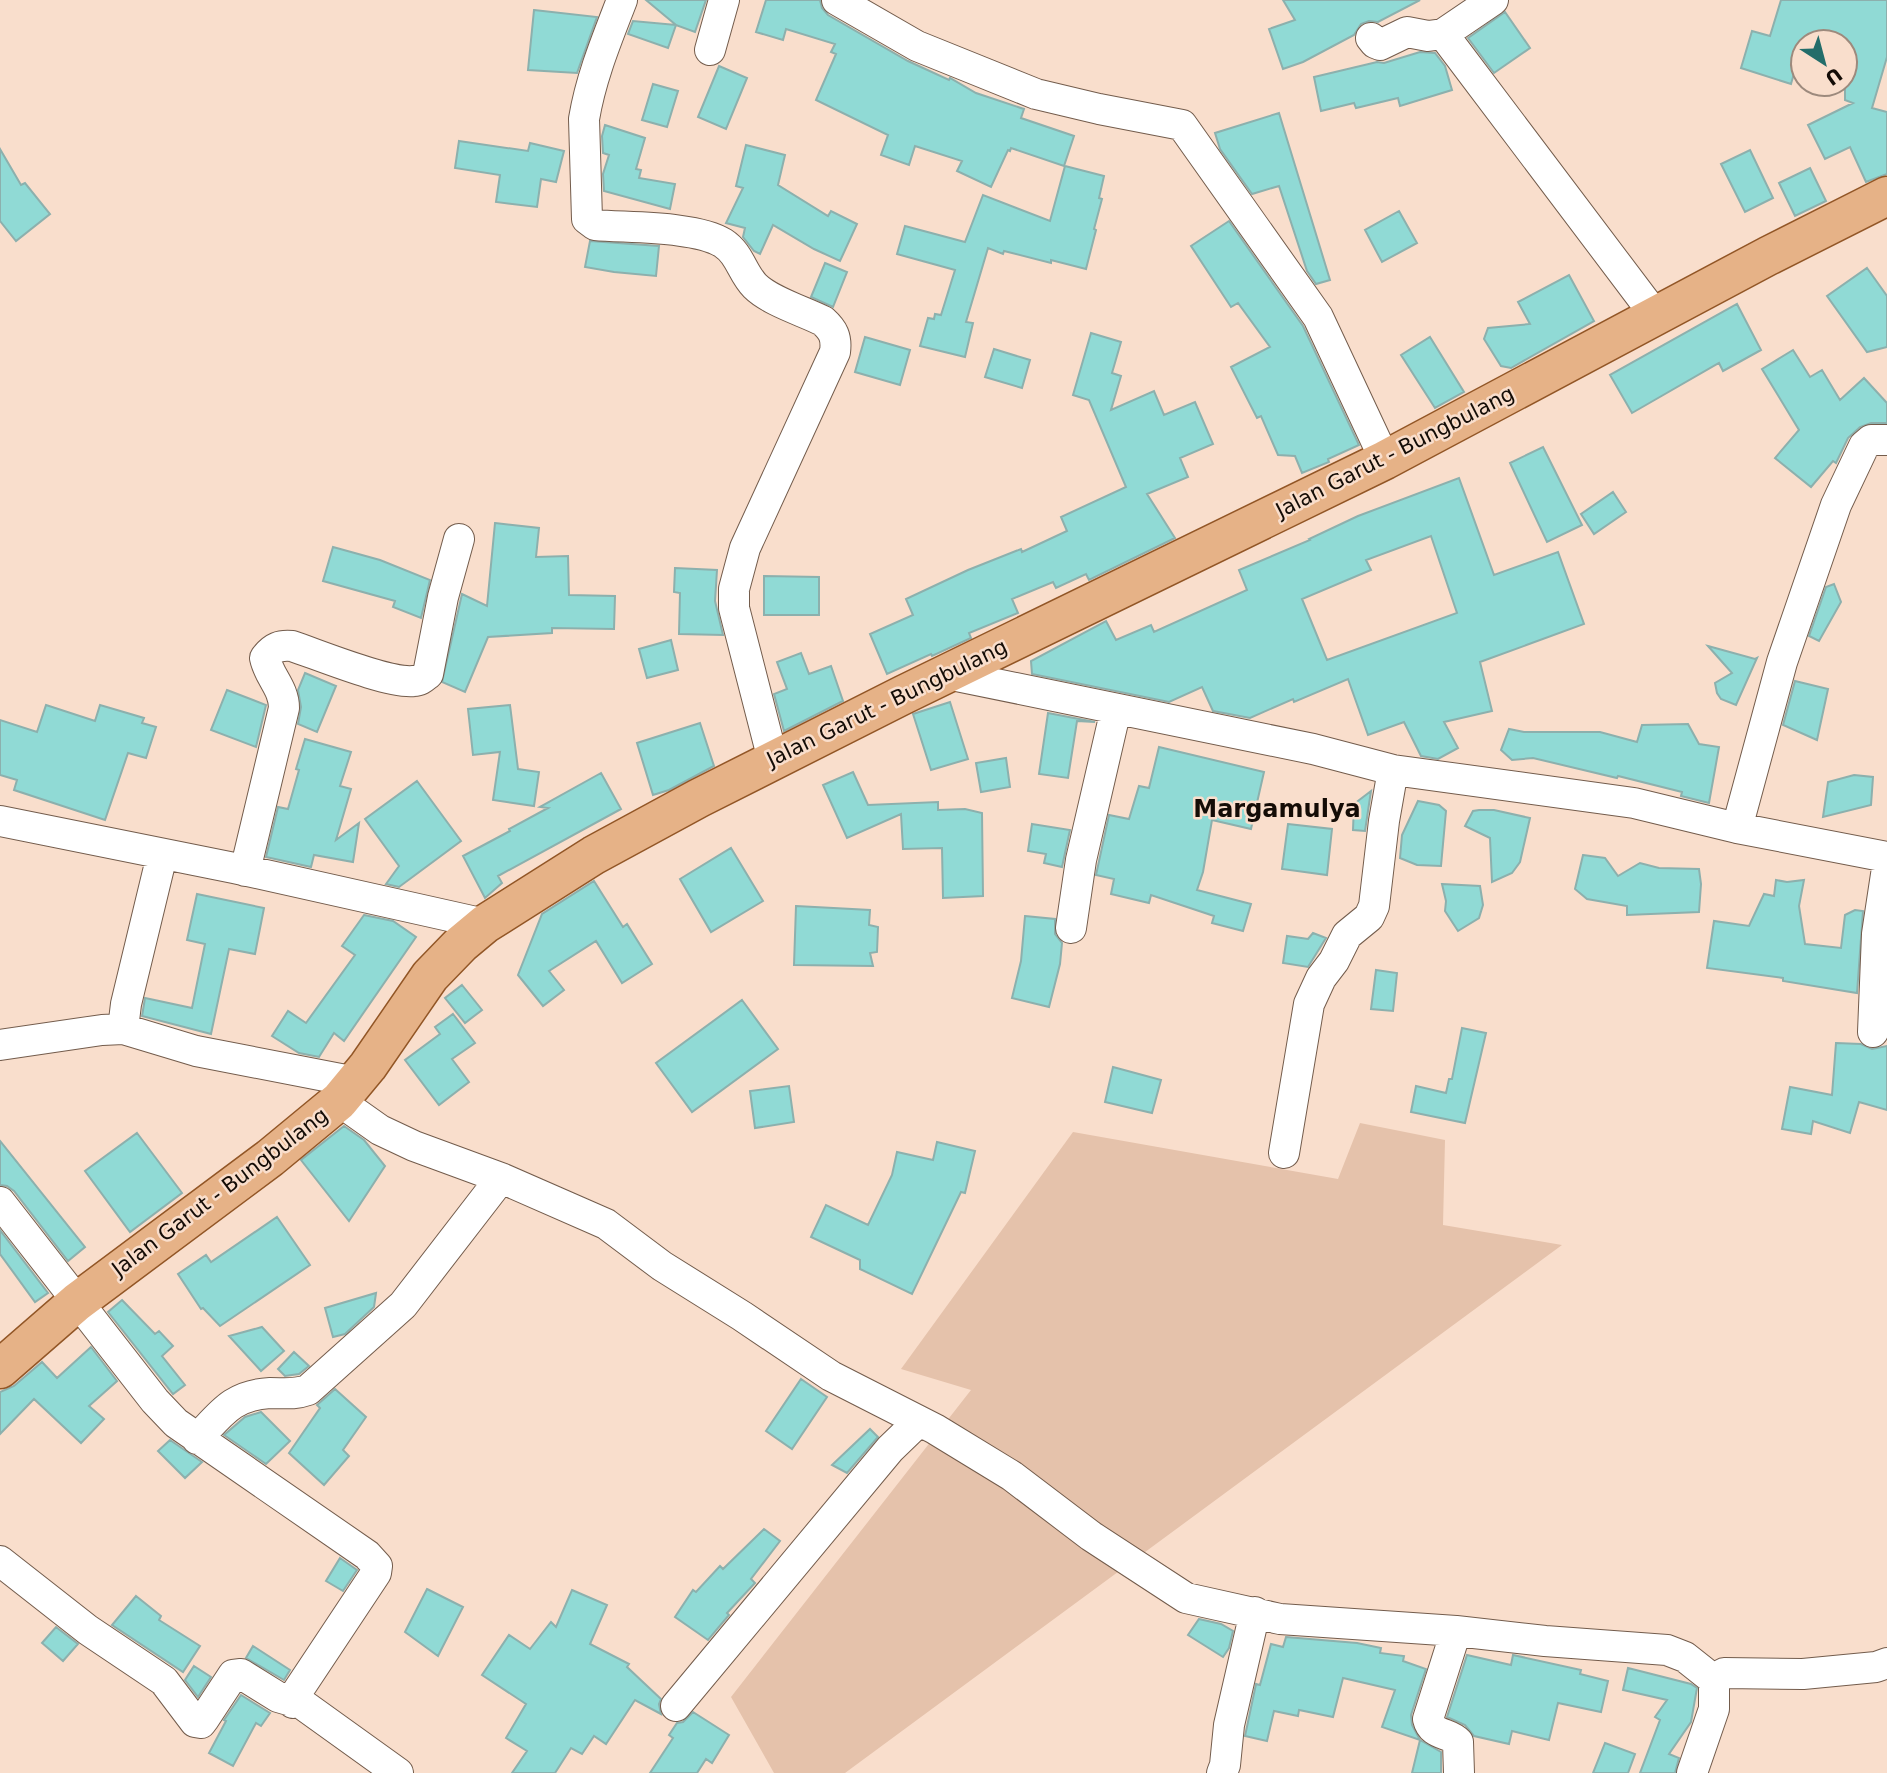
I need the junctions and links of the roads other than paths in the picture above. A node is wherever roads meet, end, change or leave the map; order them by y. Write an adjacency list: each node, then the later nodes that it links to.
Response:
1 (622, 0): 15 (street)
2 (724, 0): 7 (street)
3 (837, 0): 11 (street)
4 (1493, 0): 5 (street)
5 (1443, 34): 6 (street); 9 (street)
6 (1371, 38)
7 (710, 50)
8 (1887, 196): 9 (main road, Jalan Garut - Bungbulang)
9 (1655, 315): 11 (main road, Jalan Garut - Bungbulang)
10 (1887, 440): 18 (street)
11 (1385, 460): 13 (main road, Jalan Garut - Bungbulang)
12 (459, 539): 22 (street)
13 (947, 674): 14 (street); 15 (main road, Jalan Garut - Bungbulang)
14 (1116, 709): 16 (street); 24 (street)
15 (773, 760): 23 (main road, Jalan Garut - Bungbulang)
16 (1393, 770): 18 (street); 29 (street)
17 (0, 821): 19 (street)
18 (1737, 828): 20 (street)
19 (162, 855): 22 (street); 25 (street)
20 (1887, 857)
21 (1887, 868): 26 (street)
22 (245, 871): 23 (street)
23 (485, 924): 28 (main road, Jalan Garut - Bungbulang)
24 (1072, 928)
25 (123, 1029): 27 (street); 28 (street)
26 (1873, 1032)
27 (0, 1045)
28 (347, 1092): 30 (street); 32 (main road, Jalan Garut - Bungbulang)
29 (1284, 1153)
30 (501, 1178): 34 (street); 35 (street)
31 (0, 1202): 32 (street)
32 (77, 1302): 33 (main road, Jalan Garut - Bungbulang); 35 (street)
33 (0, 1369)
34 (919, 1421): 37 (street); 42 (street)
35 (197, 1439): 41 (street)
36 (0, 1561): 41 (street)
37 (1255, 1612): 38 (street); 44 (street)
38 (1456, 1631): 40 (street); 45 (street)
39 (1887, 1663): 40 (street)
40 (1714, 1680): 46 (street)
41 (293, 1703): 43 (street)
42 (676, 1706)
43 (389, 1770)
44 (1222, 1773)
45 (1459, 1773)
46 (1692, 1773)

